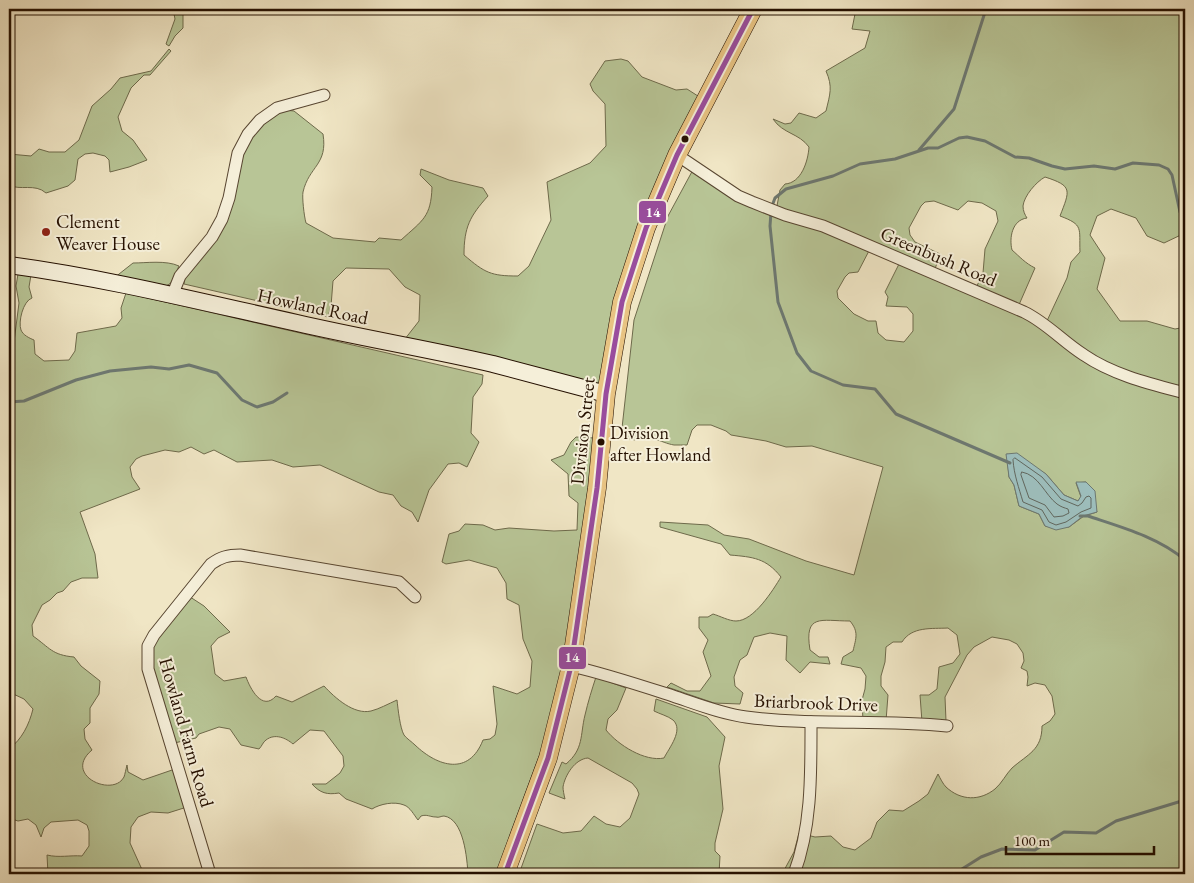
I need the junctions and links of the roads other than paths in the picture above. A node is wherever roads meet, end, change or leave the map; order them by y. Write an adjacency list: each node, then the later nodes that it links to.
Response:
1 (752, 9): 3 (main road, Division Street)
2 (324, 95): 5 (street)
3 (676, 155): 6 (street, Greenbush Road); 7 (main road, Division Street)
4 (9, 265): 5 (street, Howland Road)
5 (172, 296): 7 (street, Howland Road)
6 (1185, 393)
7 (606, 394): 9 (main road, Division Street)
8 (415, 597): 12 (street, Howland Farm Road)
9 (571, 666): 10 (street, Briarbrook Drive); 13 (main road, Division Street)
10 (811, 722): 11 (street, Briarbrook Drive); 14 (street)
11 (947, 726)
12 (210, 874)
13 (505, 874)
14 (794, 874)

